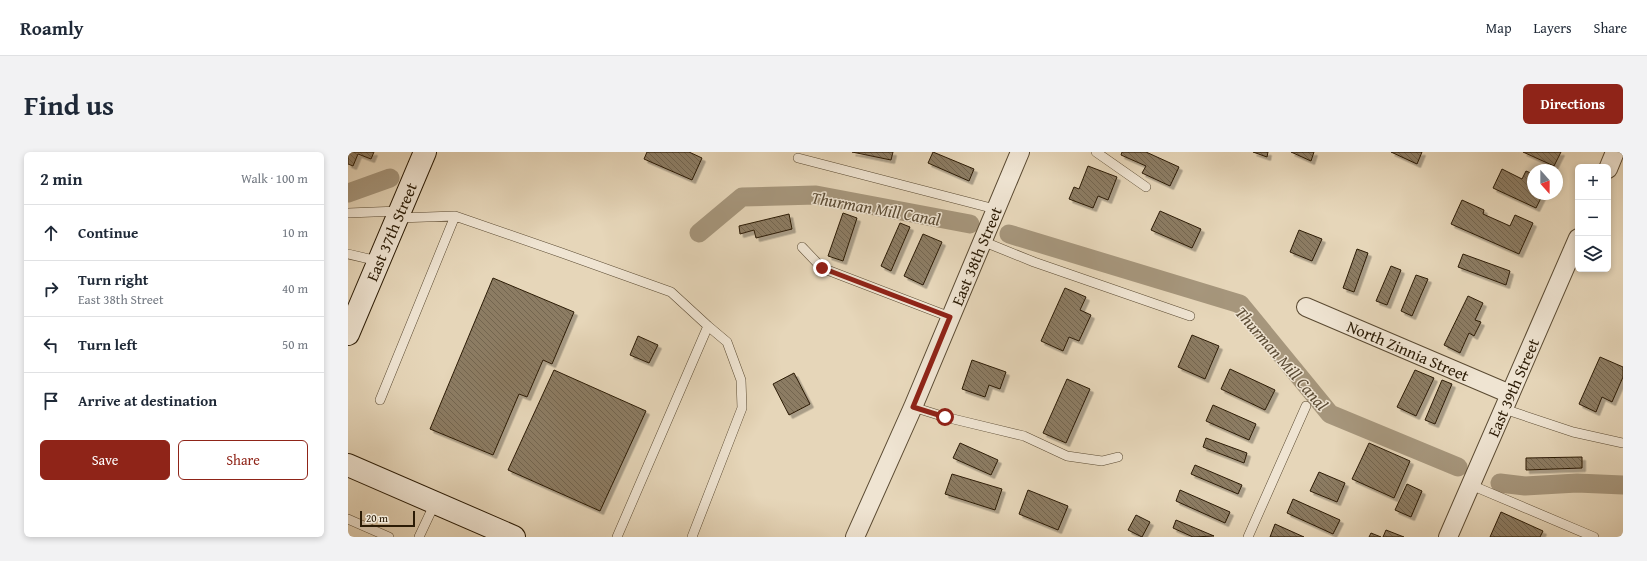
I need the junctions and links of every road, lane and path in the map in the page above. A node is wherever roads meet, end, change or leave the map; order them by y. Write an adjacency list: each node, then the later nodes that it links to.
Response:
1 (425, 152): 10 (street, East 37th Street)
2 (1020, 152): 8 (street, East 38th Street)
3 (1096, 152): 7 (lane)
4 (1615, 152): 6 (street)
5 (798, 158): 8 (lane)
6 (1610, 164)
7 (1146, 187)
8 (995, 209): 12 (street, East 38th Street)
9 (348, 213): 10 (lane)
10 (398, 215): 11 (lane); 16 (street, East 37th Street)
11 (455, 216): 20 (lane); 22 (lane)
12 (982, 241): 18 (lane); 19 (street, East 38th Street)
13 (1575, 245): 23 (street, East 39th Street)
14 (802, 247): 19 (lane)
15 (348, 254): 16 (lane)
16 (378, 261): 21 (street, East 37th Street)
17 (1306, 307): 23 (street, North Zinnia Street)
18 (1190, 316)
19 (950, 317): 25 (street, East 38th Street)
20 (708, 326): 35 (lane); 36 (lane)
21 (348, 334)
22 (380, 400)
23 (1507, 401): 26 (lane); 29 (street, East 39th Street)
24 (1306, 406): 38 (lane)
25 (913, 407): 27 (lane); 37 (street, East 38th Street)
26 (1623, 443)
27 (1118, 457)
28 (348, 464): 30 (street)
29 (1471, 485): 39 (street, East 39th Street); 40 (lane)
30 (435, 503): 33 (lane); 34 (street)
31 (348, 519): 32 (lane)
32 (389, 537)
33 (419, 537)
34 (514, 537)
35 (617, 537)
36 (692, 537)
37 (856, 537)
38 (1248, 537)
39 (1448, 537)
40 (1594, 537)

